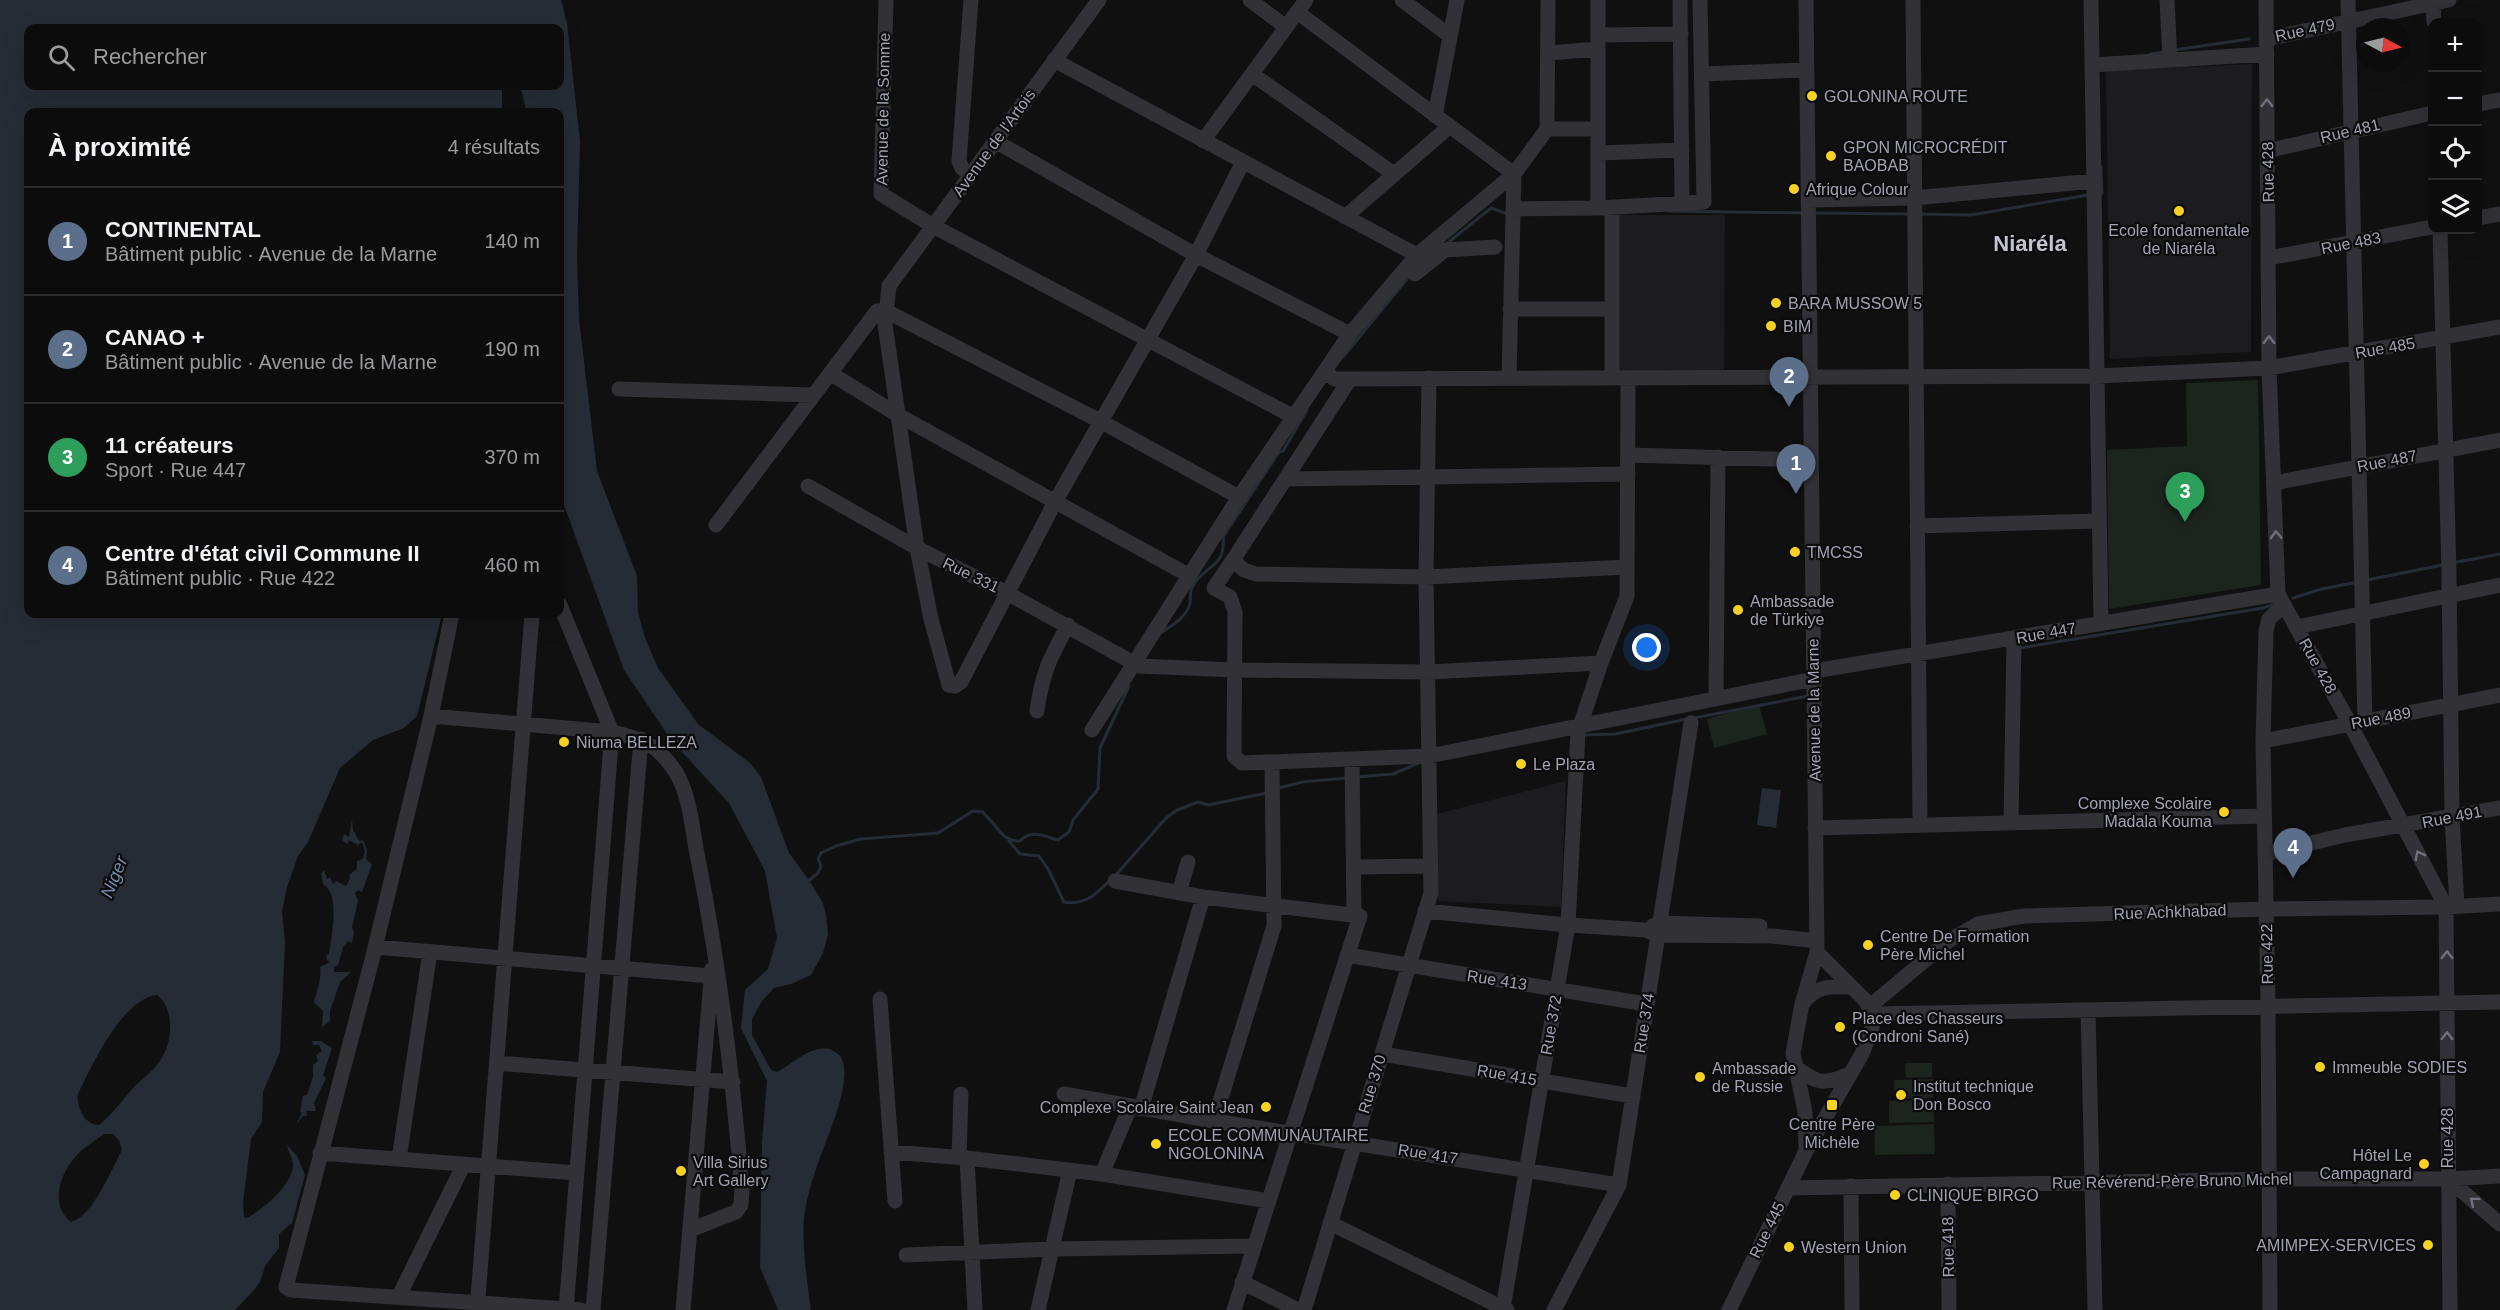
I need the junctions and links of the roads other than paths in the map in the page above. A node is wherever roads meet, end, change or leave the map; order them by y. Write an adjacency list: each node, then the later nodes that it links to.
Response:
1 (886, 0): 61 (street, Avenue de la Somme)
2 (971, 0): 51 (street)
3 (1099, 0): 29 (street, Avenue de l'Artois)
4 (1250, 0): 23 (street)
5 (1402, 0): 25 (street)
6 (1457, 0): 25 (street)
7 (1533, 0): 19 (street)
8 (1598, 0): 26 (street)
9 (1680, 0): 24 (street)
10 (1700, 0): 34 (street)
11 (1806, 0): 32 (street, Avenue de la Marne)
12 (1913, 0): 53 (street)
13 (2091, 0): 31 (street)
14 (2168, 0): 30 (street)
15 (2266, 0): 27 (street, Rue 428)
16 (2348, 0): 22 (street)
17 (2449, 0): 18 (street, Rue 479)
18 (2433, 2): 21 (street); 22 (street, Rue 479)
19 (1548, 5): 28 (street)
20 (1302, 6): 23 (street); 38 (street)
21 (2434, 18)
22 (2349, 21): 27 (street, Rue 479); 42 (street)
23 (1286, 27): 33 (street)
24 (1681, 34): 26 (street); 45 (street)
25 (1450, 36): 38 (street)
26 (1598, 42): 28 (street); 41 (street)
27 (2267, 46): 30 (street, Rue 479); 46 (street, Rue 428, one-way to 27)
28 (1548, 52): 40 (street)
29 (1054, 60): 43 (street, Avenue de l'Artois); 44 (street)
30 (2170, 60): 31 (street, Rue 479)
31 (2092, 65): 52 (street)
32 (1807, 70): 34 (street); 54 (street, Avenue de la Marne)
33 (1252, 74): 44 (street); 49 (street)
34 (1702, 74): 55 (street)
35 (2500, 100): 36 (street)
36 (2482, 104)
37 (2428, 114): 42 (street, Rue 481)
38 (1436, 116): 39 (street)
39 (1450, 126): 49 (street); 50 (street)
40 (1547, 129): 41 (street); 50 (street)
41 (1598, 129): 47 (street)
42 (2352, 130): 46 (street, Rue 481); 64 (street)
43 (995, 141): 51 (street, Avenue de l'Artois); 67 (street)
44 (1203, 141): 48 (street)
45 (1682, 150): 47 (street); 55 (street)
46 (2267, 151): 69 (street, Rue 428)
47 (1598, 153): 56 (street)
48 (1243, 162): 59 (street); 67 (street)
49 (1394, 174): 59 (street)
50 (1514, 174): 57 (street); 65 (street)
51 (970, 175): 61 (street, Avenue de l'Artois)
52 (2094, 181): 53 (street); 83 (street)
53 (1914, 198): 54 (street); 82 (street)
54 (1808, 201): 84 (street, Avenue de la Marne)
55 (1682, 202): 56 (street)
56 (1605, 208): 57 (street); 72 (street)
57 (1513, 209): 71 (street)
58 (2500, 214): 60 (street)
59 (1345, 217): 68 (street)
60 (2482, 217)
61 (933, 226): 73 (street, Avenue de l'Artois); 77 (street)
62 (2428, 228): 64 (street, Rue 483)
63 (2440, 234): 76 (street)
64 (2355, 242): 69 (street, Rue 483); 78 (street)
65 (1440, 245): 66 (street); 68 (street); 70 (street)
66 (1495, 247)
67 (1196, 255): 75 (street); 77 (street)
68 (1417, 255): 75 (street)
69 (2269, 258): 79 (street, Rue 428, one-way to 69)
70 (1415, 274)
71 (1510, 309): 72 (street); 86 (street)
72 (1612, 309): 87 (street)
73 (886, 311): 80 (street); 91 (street); 93 (street)
74 (2500, 327): 76 (street, Rue 485)
75 (1350, 334): 81 (street)
76 (2443, 338): 78 (street, Rue 485); 95 (street)
77 (1147, 340): 92 (street); 93 (street)
78 (2357, 353): 79 (street, Rue 485); 99 (street)
79 (2269, 368): 83 (street, Rue 485); 103 (street, Rue 428)
80 (830, 373): 90 (street); 91 (street, Rue 447)
81 (1334, 376): 85 (street, Rue 485); 92 (street); 102 (street)
82 (1916, 376): 83 (street, Rue 485); 84 (street, Rue 485); 109 (street)
83 (2097, 376): 107 (street)
84 (1810, 377): 88 (street, Rue 485); 98 (street, Avenue de la Marne)
85 (1429, 378): 86 (street, Rue 485); 101 (street)
86 (1509, 378): 87 (street, Rue 485)
87 (1612, 378): 88 (street, Rue 485)
88 (1628, 378): 96 (street, Rue 372)
89 (619, 389): 90 (street)
90 (813, 395): 108 (street)
91 (898, 415): 106 (street, Rue 447); 110 (street)
92 (1294, 417): 105 (street)
93 (1100, 421): 105 (street); 106 (street)
94 (2500, 440): 95 (street, Rue 487)
95 (2445, 450): 99 (street, Rue 487); 118 (street)
96 (1628, 455): 97 (street); 100 (street, Rue 372)
97 (1718, 457): 98 (street); 135 (street)
98 (1811, 460): 133 (street, Avenue de la Marne)
99 (2360, 466): 103 (street, Rue 487); 120 (street)
100 (1628, 474): 101 (street); 112 (street, Rue 372)
101 (1428, 478): 102 (street); 114 (street)
102 (1286, 479): 111 (street)
103 (2274, 483): 119 (street, Rue 428, one-way to 103)
104 (808, 486): 110 (street, Rue 331)
105 (1239, 497): 113 (street)
106 (1055, 502): 113 (street, Rue 447); 117 (street)
107 (2099, 521): 109 (street); 124 (street)
108 (716, 525)
109 (1917, 526): 128 (street)
110 (917, 548): 117 (street, Rue 331); 117 (street)
111 (1233, 560): 114 (street); 116 (street)
112 (1627, 567): 114 (street); 129 (street, Rue 372)
113 (1191, 575): 116 (street, Rue 447); 130 (street)
114 (1426, 577): 132 (street)
115 (2500, 585): 118 (street)
116 (1214, 588): 131 (street, Rue 447)
117 (1007, 592): 125 (street, Rue 331)
118 (2450, 596): 120 (street); 136 (street)
119 (2281, 599): 124 (street, Rue 447); 126 (street, Rue 428); 146 (street, Rue 422)
120 (2363, 614): 126 (street); 140 (street)
121 (564, 615): 143 (street)
122 (451, 618): 138 (street)
123 (532, 618): 141 (street)
124 (2101, 623): 127 (street, Rue 447)
125 (1068, 625): 130 (street, Rue 331); 137 (street)
126 (2297, 627): 140 (street, Rue 428)
127 (2014, 639): 128 (street, Rue 447); 153 (street)
128 (1918, 653): 133 (street, Rue 447); 154 (street)
129 (1601, 663): 132 (street); 144 (street, Rue 372)
130 (1142, 665): 131 (street); 142 (street)
131 (1235, 670): 132 (street); 149 (street, Rue 447)
132 (1428, 672): 147 (street)
133 (1814, 675): 135 (street, Rue 447); 156 (street, Avenue de la Marne)
134 (2500, 695): 136 (street, Rue 489)
135 (1716, 699): 144 (street, Rue 447)
136 (2451, 705): 140 (street, Rue 489); 152 (street)
137 (1038, 711)
138 (431, 716): 141 (street); 174 (street)
139 (1691, 723): 171 (street, Rue 374)
140 (2358, 723): 146 (street, Rue 489); 155 (street, Rue 428)
141 (522, 724): 143 (street); 177 (street)
142 (1092, 730)
143 (612, 732): 145 (street); 179 (street)
144 (1579, 732): 147 (street, Rue 447); 170 (street, Rue 372)
145 (641, 739): 172 (street); 180 (street)
146 (2263, 741): 151 (street, Rue 422)
147 (1429, 756): 148 (street, Rue 447); 159 (street)
148 (1352, 760): 149 (street, Rue 447); 160 (street)
149 (1272, 764): 165 (street)
150 (2500, 808): 152 (street, Rue 491)
151 (2264, 816): 153 (street); 157 (street, Rue 422)
152 (2452, 817): 155 (street, Rue 491); 166 (street)
153 (2011, 823): 154 (street)
154 (1920, 825): 156 (street)
155 (2404, 826): 157 (street, Rue 491); 166 (street, Rue 428, one-way to 155)
156 (1815, 828): 173 (street, Avenue de la Marne)
157 (2265, 854): 167 (street, Rue 422)
158 (1188, 862): 162 (street)
159 (1430, 866): 160 (street); 168 (street, Rue 370)
160 (1353, 867): 169 (street)
161 (1115, 881): 162 (street)
162 (1179, 892): 163 (street)
163 (1203, 897): 165 (street); 204 (street)
164 (2500, 904): 166 (street, Rue Achkhabad)
165 (1274, 905): 169 (street); 205 (street)
166 (2452, 907): 167 (street, Rue Achkhabad); 185 (street, Rue 428, one-way to 166)
167 (2266, 909): 189 (street, Rue 422); 191 (street, Rue Achkhabad)
168 (1425, 911): 170 (street); 178 (street, Rue 370)
169 (1354, 915): 176 (street)
170 (1568, 925): 171 (street); 183 (street, Rue 372)
171 (1654, 929): 173 (street); 187 (street, Rue 374)
172 (714, 939): 181 (street); 200 (street)
173 (1817, 942): 182 (street); 188 (street, Avenue de la Marne)
174 (376, 947): 175 (street); 210 (street)
175 (430, 952): 177 (street); 212 (street)
176 (1347, 956): 178 (street, Rue 413); 206 (street)
177 (506, 958): 179 (street); 193 (street)
178 (1409, 965): 183 (street, Rue 413); 192 (street, Rue 370)
179 (593, 966): 180 (street); 195 (street)
180 (622, 968): 181 (street); 196 (street)
181 (711, 976): 198 (street)
182 (1850, 987): 188 (street); 191 (street)
183 (1557, 989): 187 (street, Rue 413); 199 (street, Rue 372)
184 (880, 999): 209 (street)
185 (2447, 1002): 186 (street); 189 (street); 221 (street, Rue 428, one-way to 185)
186 (2500, 1002)
187 (1646, 1004): 203 (street, Rue 374)
188 (1802, 1004): 194 (street)
189 (2268, 1006): 190 (street); 220 (street, Rue 422)
190 (2088, 1010): 191 (street); 222 (street)
191 (1871, 1011): 197 (street)
192 (1382, 1054): 199 (street, Rue 415); 207 (street, Rue 370)
193 (497, 1063): 195 (street); 214 (street)
194 (1794, 1066): 197 (street); 208 (street)
195 (585, 1070): 196 (street); 217 (street)
196 (613, 1072): 198 (street); 242 (street)
197 (1849, 1074): 208 (street, Rue 445)
198 (703, 1080): 200 (street); 231 (street)
199 (1541, 1081): 203 (street, Rue 415); 216 (street, Rue 372)
200 (733, 1082): 231 (street)
201 (962, 1094): 211 (street)
202 (1064, 1094): 204 (street, Rue 417)
203 (1632, 1096): 224 (street, Rue 374)
204 (1135, 1108): 205 (street, Rue 417); 218 (street)
205 (1214, 1121): 206 (street, Rue 417)
206 (1290, 1133): 207 (street, Rue 417); 227 (street)
207 (1355, 1143): 216 (street, Rue 417); 229 (street, Rue 370)
208 (1806, 1151): 226 (street, Rue 445)
209 (891, 1152): 211 (street); 228 (street)
210 (320, 1153): 212 (street); 238 (street)
211 (963, 1158): 215 (street); 234 (street)
212 (399, 1159): 213 (street)
213 (464, 1164): 214 (street); 238 (street)
214 (488, 1166): 217 (street); 239 (street)
215 (1070, 1170): 218 (street); 233 (street)
216 (1526, 1170): 224 (street, Rue 417); 240 (street, Rue 372)
217 (577, 1173): 241 (street)
218 (1102, 1174): 227 (street)
219 (2500, 1176): 221 (street, Rue Révérend-Père Bruno Michel)
220 (2269, 1179): 221 (street, Rue Révérend-Père Bruno Michel); 222 (street, Rue Révérend-Père Bruno Michel); 255 (street, Rue 422)
221 (2448, 1179): 230 (street, one-way to 221); 256 (street, Rue 428)
222 (2092, 1183): 223 (street, Rue Révérend-Père Bruno Michel); 254 (street)
223 (1948, 1184): 225 (street, Rue Révérend-Père Bruno Michel); 253 (street, Rue 418)
224 (1619, 1185): 249 (street, Rue 374)
225 (1851, 1186): 226 (street, Rue Révérend-Père Bruno Michel); 237 (street)
226 (1788, 1188): 250 (street, Rue 445)
227 (1269, 1201): 232 (street)
228 (895, 1202)
229 (1330, 1223): 240 (street); 248 (street, Rue 370)
230 (2500, 1224)
231 (690, 1230): 243 (street)
232 (1253, 1246): 233 (street); 236 (street)
233 (1052, 1249): 234 (street); 245 (street)
234 (972, 1252): 235 (street); 244 (street)
235 (906, 1255)
236 (1242, 1282): 246 (street); 247 (street)
237 (1852, 1289): 251 (street); 252 (street)
238 (399, 1296): 239 (street)
239 (477, 1306): 241 (street)
240 (1505, 1309)
241 (571, 1310)
242 (594, 1310)
243 (683, 1310)
244 (975, 1310)
245 (1038, 1310)
246 (1234, 1310)
247 (1298, 1310)
248 (1304, 1310)
249 (1554, 1310)
250 (1729, 1310)
251 (1841, 1310)
252 (1852, 1310)
253 (1949, 1310)
254 (2095, 1310)
255 (2270, 1310)
256 (2450, 1310)

